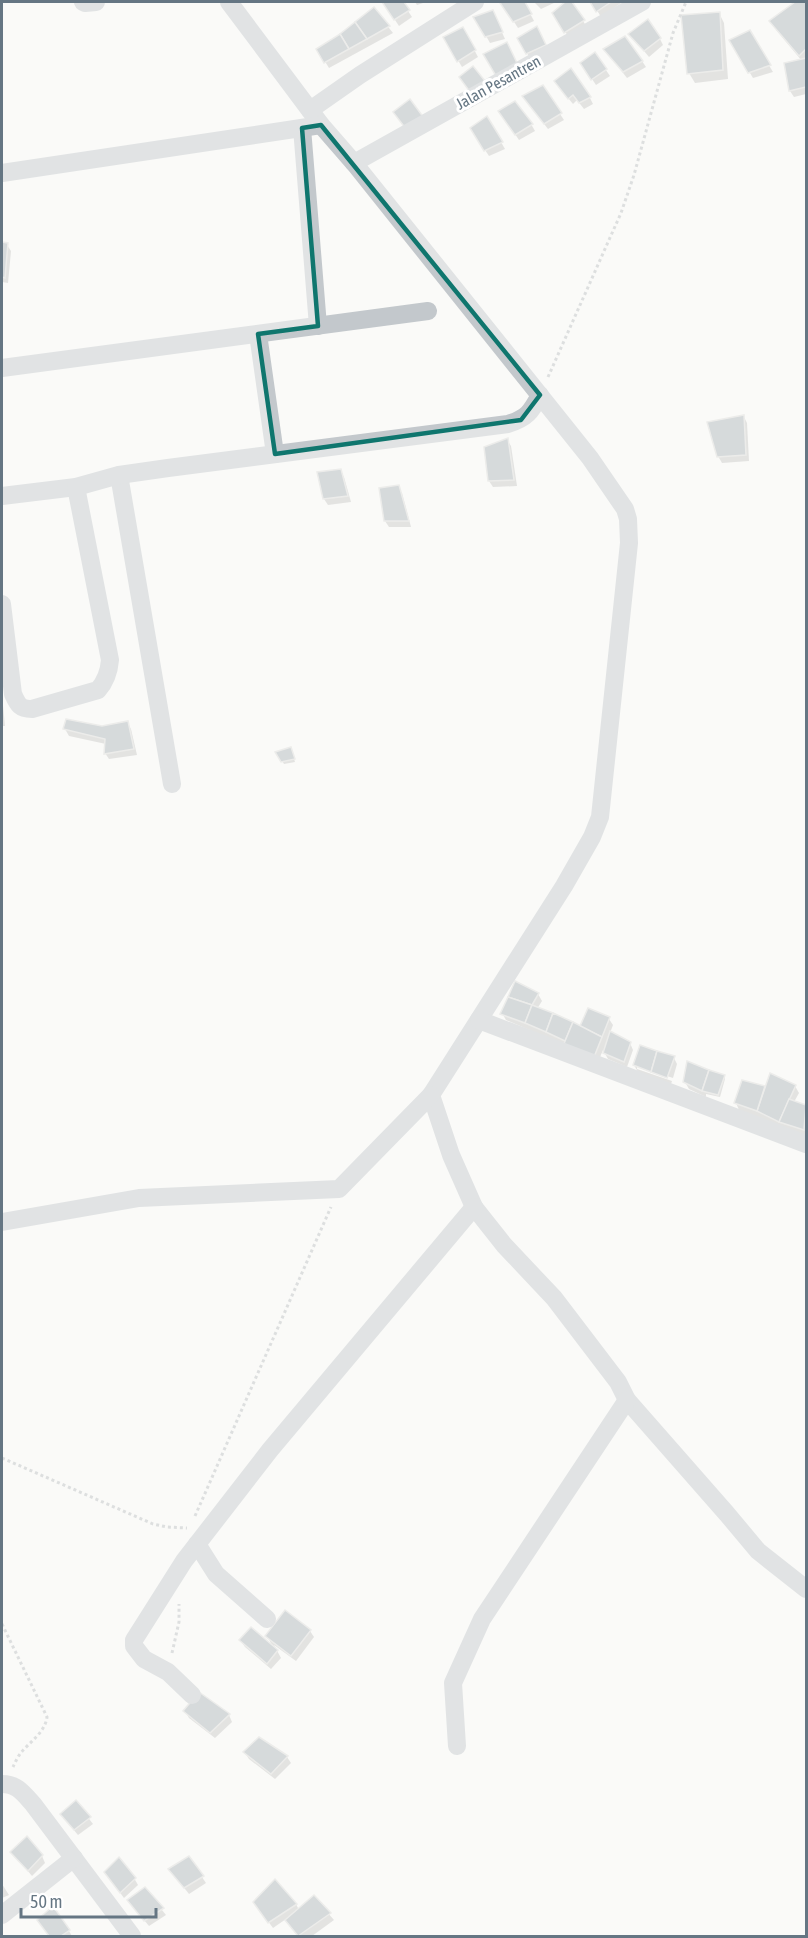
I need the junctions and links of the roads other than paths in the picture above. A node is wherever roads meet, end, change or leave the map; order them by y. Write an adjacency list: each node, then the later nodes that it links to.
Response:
1 (84, 2): 2 (street)
2 (96, 2)
3 (229, 2): 6 (street)
4 (474, 2): 6 (street)
5 (642, 2): 8 (street, Jalan Pesantren)
6 (316, 118): 7 (street); 8 (street)
7 (303, 128): 9 (street); 11 (street)
8 (354, 163): 14 (street)
9 (2, 173)
10 (428, 311): 11 (street)
11 (318, 326): 12 (street)
12 (258, 334): 13 (street); 15 (street)
13 (2, 368)
14 (540, 395): 15 (street); 21 (street)
15 (275, 454): 16 (street)
16 (119, 476): 17 (street); 20 (street)
17 (76, 487): 18 (street); 19 (street)
18 (2, 496)
19 (2, 604)
20 (172, 784)
21 (479, 1020): 22 (street); 23 (street)
22 (431, 1095): 24 (street); 25 (street)
23 (807, 1144)
24 (474, 1207): 26 (street); 27 (street)
25 (2, 1222)
26 (627, 1400): 28 (street); 31 (street)
27 (193, 1536): 29 (street); 30 (street)
28 (807, 1589)
29 (267, 1619)
30 (192, 1695)
31 (457, 1746)
32 (7, 1784): 33 (street)
33 (74, 1858): 34 (street); 35 (street)
34 (2, 1915)
35 (132, 1936)

